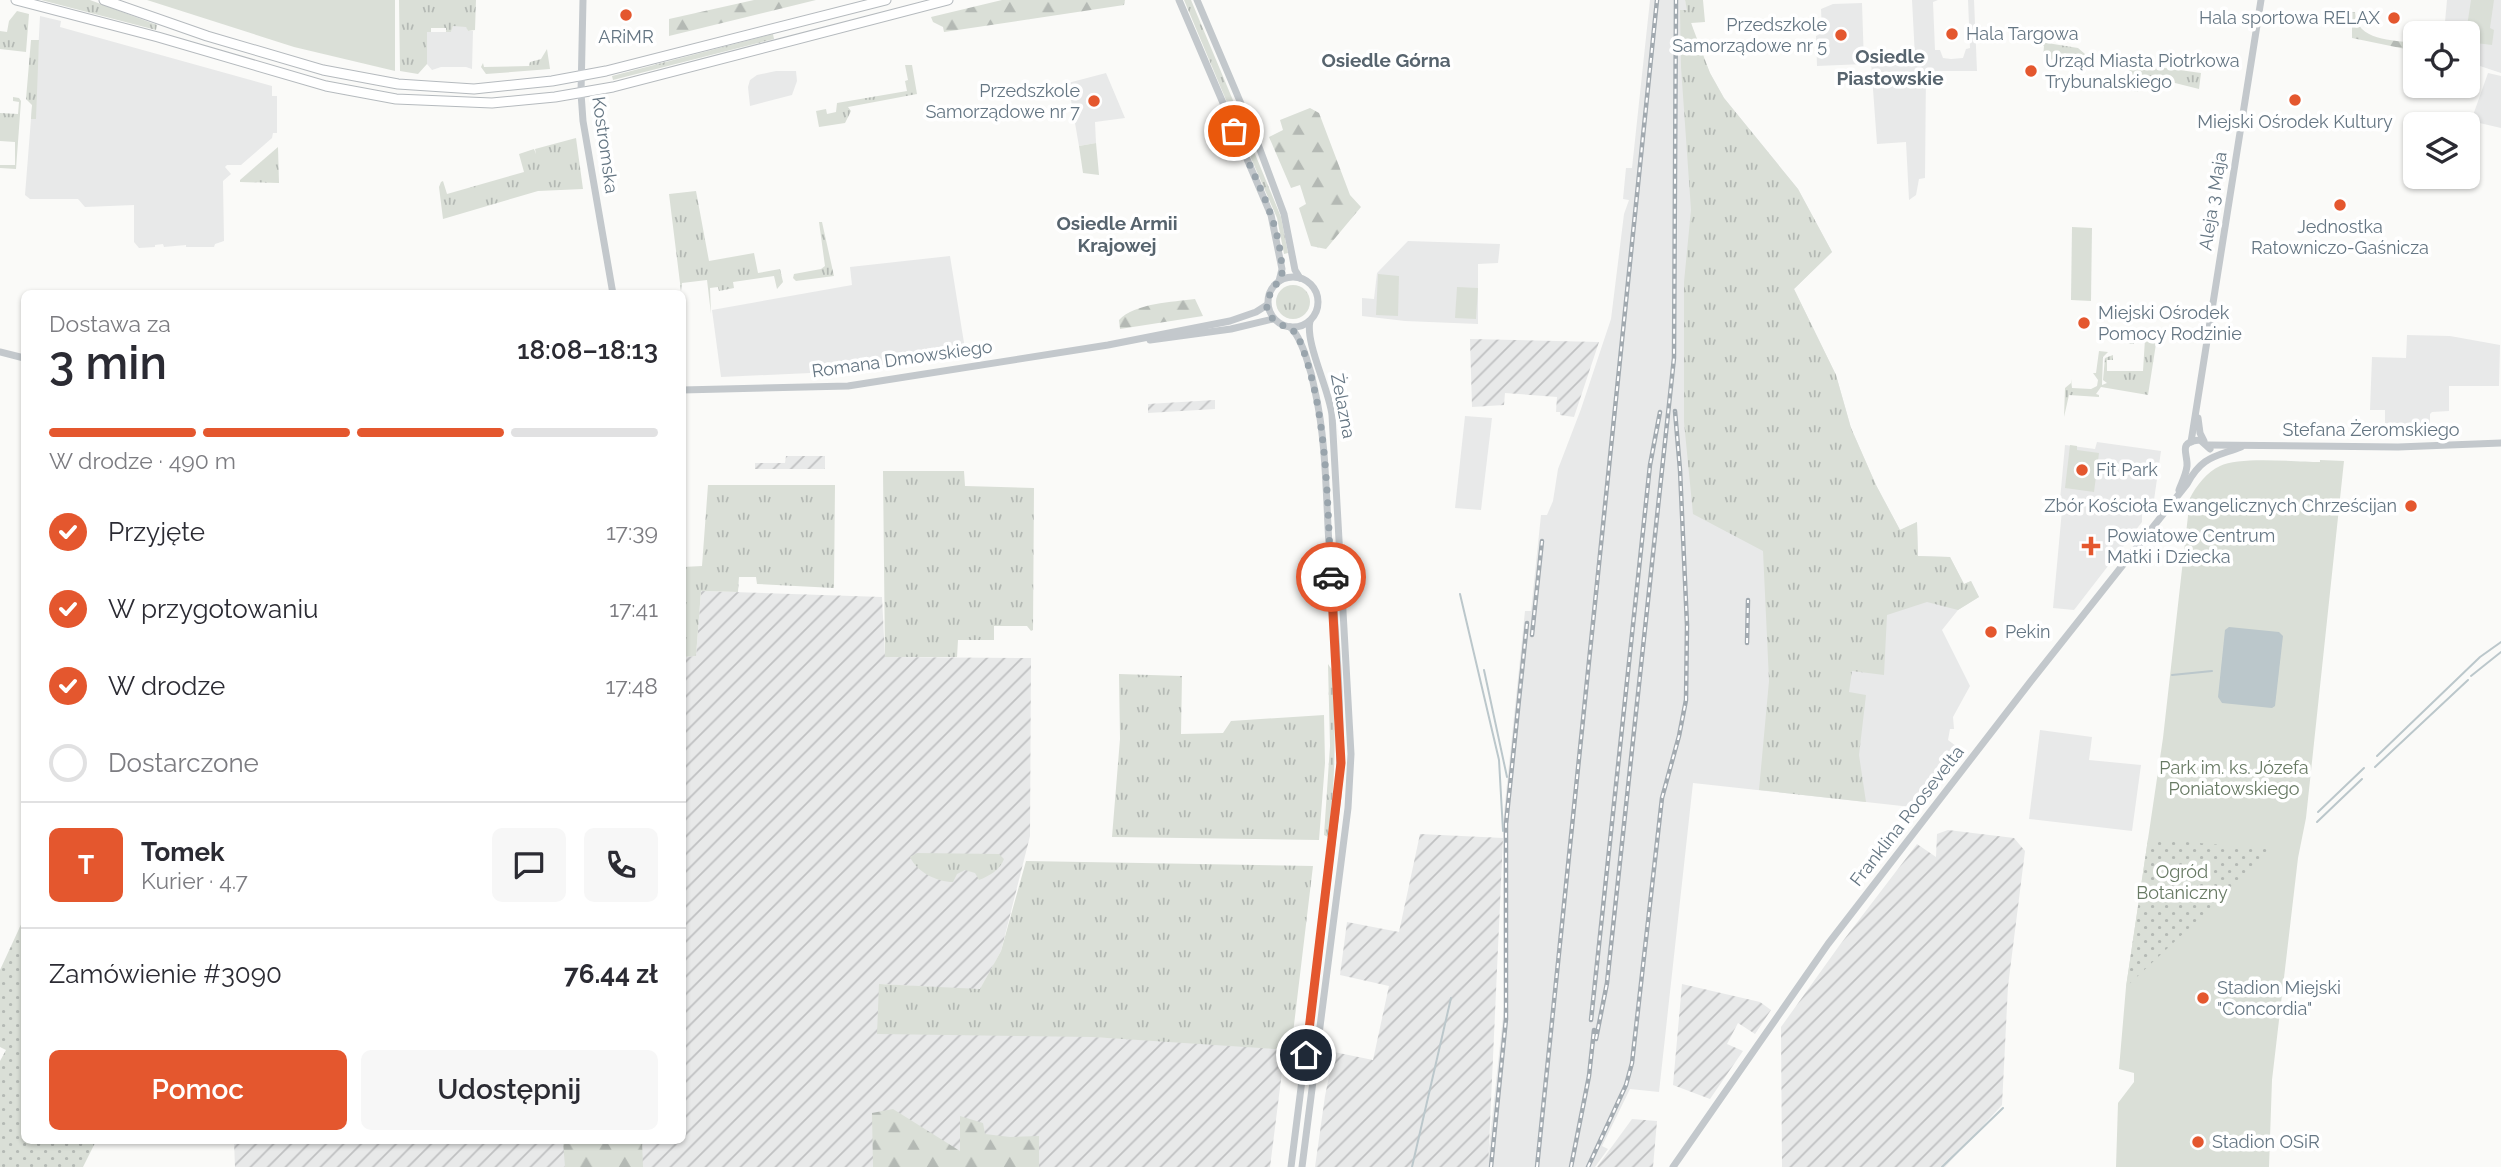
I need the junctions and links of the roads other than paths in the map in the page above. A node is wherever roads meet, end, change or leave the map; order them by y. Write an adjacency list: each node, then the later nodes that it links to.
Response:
1 (16, 0): 12 (main road)
2 (104, 0): 11 (main road)
3 (583, 0): 11 (street, Kostromska)
4 (886, 0): 9 (main road)
5 (948, 0): 10 (main road)
6 (1179, 0): 14 (street)
7 (1197, 0): 13 (street)
8 (2261, 0): 24 (street, Aleja 3 Maja)
9 (803, 21): 10 (main road); 11 (main road)
10 (796, 40): 12 (main road)
11 (582, 77): 12 (street, Kostromska)
12 (581, 93): 15 (street, Kostromska)
13 (1300, 278): 14 (street); 18 (street)
14 (1279, 281): 16 (street)
15 (612, 290)
16 (1268, 305): 17 (street); 19 (street, Romana Dmowskiego)
17 (1273, 319): 19 (street, Romana Dmowskiego); 20 (street)
18 (1310, 321): 20 (street); 34 (street, Żelazna)
19 (1231, 325): 23 (street, Romana Dmowskiego)
20 (1290, 327): 33 (street, Żelazna)
21 (0, 352): 22 (street)
22 (21, 357)
23 (686, 390)
24 (2197, 407): 25 (street, Aleja 3 Maja); 26 (street, Aleja 3 Maja)
25 (2191, 442): 26 (street); 30 (street)
26 (2206, 443): 28 (street, Stefana Żeromskiego); 29 (street)
27 (2501, 443): 28 (street, Stefana Żeromskiego)
28 (2241, 447): 29 (street, Stefana Żeromskiego)
29 (2210, 457): 31 (street)
30 (2187, 461): 31 (street); 32 (street, Franklina Roosevelta)
31 (2200, 466): 32 (street, Franklina Roosevelta)
32 (2178, 494): 35 (street, Franklina Roosevelta)
33 (1291, 1167)
34 (1303, 1167)
35 (1673, 1167)

